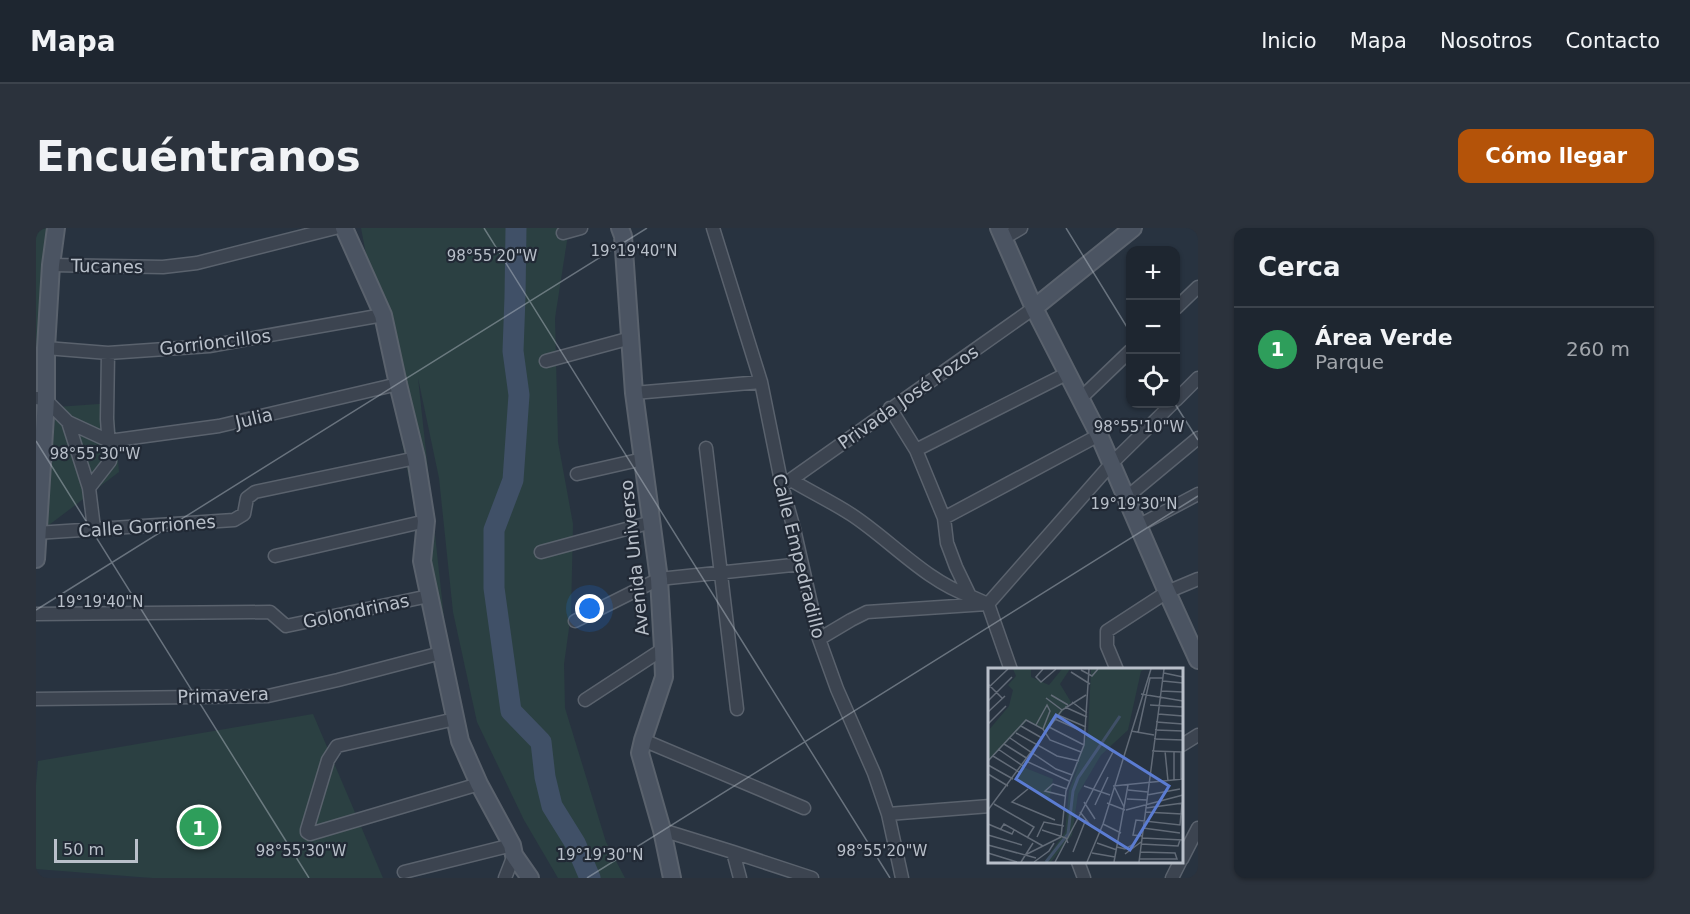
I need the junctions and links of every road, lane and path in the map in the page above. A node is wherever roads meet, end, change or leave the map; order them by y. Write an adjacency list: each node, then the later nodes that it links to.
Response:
1 (56, 228): 11 (street)
2 (335, 228): 11 (street, Tucanes)
3 (344, 228): 15 (street)
4 (581, 228): 9 (street)
5 (620, 228): 16 (street, Avenida Universo)
6 (713, 228): 23 (street, Calle Empedradillo)
7 (1021, 228): 10 (street)
8 (1133, 228): 14 (street)
9 (562, 233)
10 (1002, 233): 14 (street)
11 (51, 265): 17 (street)
12 (1198, 286): 13 (street)
13 (1180, 304)
14 (1034, 308): 21 (street); 29 (street, Privada José Pozos)
15 (383, 315): 18 (street, Gorrioncillos); 24 (street)
16 (631, 338): 20 (street); 25 (street, Avenida Universo)
17 (46, 348): 18 (street, Gorrioncillos); 28 (street)
18 (108, 354): 34 (street)
19 (1128, 354): 27 (street)
20 (546, 361)
21 (1068, 373): 27 (street); 36 (street)
22 (1198, 378): 26 (street)
23 (761, 382): 25 (street); 42 (street, Calle Empedradillo)
24 (398, 384): 34 (street, Julia); 37 (street)
25 (634, 393): 38 (street, Avenida Universo)
26 (1180, 396)
27 (1081, 398): 32 (street)
28 (41, 399): 31 (street); 40 (street)
29 (890, 408): 36 (street); 42 (street, Privada José Pozos)
30 (1168, 408): 39 (street)
31 (68, 422): 34 (street); 43 (street)
32 (1100, 435): 39 (street); 46 (street)
33 (1198, 438): 45 (street)
34 (109, 441): 43 (street)
35 (706, 448): 56 (street)
36 (916, 450): 46 (street)
37 (416, 458): 47 (street); 50 (street, Calle Gorriones)
38 (643, 459): 41 (street); 48 (street, Avenida Universo)
39 (1112, 463): 45 (street); 62 (street)
40 (39, 465): 51 (street)
41 (577, 474)
42 (786, 483): 55 (street, Calle Empedradillo); 61 (street)
43 (89, 488): 50 (street)
44 (1198, 494): 49 (street)
45 (1126, 497): 49 (street)
46 (944, 518): 61 (street)
47 (426, 521): 53 (street); 60 (street)
48 (652, 522): 52 (street); 57 (street, Avenida Universo)
49 (1138, 526): 59 (street)
50 (94, 528): 51 (street, Calle Gorriones)
51 (36, 533): 54 (street)
52 (541, 552)
53 (275, 556)
54 (36, 559)
55 (802, 564): 56 (street); 65 (street, Calle Empedradillo)
56 (721, 574): 57 (street); 73 (street)
57 (659, 579): 64 (street); 66 (street, Avenida Universo)
58 (1198, 579): 59 (street)
59 (1167, 592): 68 (street); 70 (street)
60 (429, 596): 63 (street, Golondrinas); 67 (street)
61 (970, 596): 62 (street)
62 (988, 604): 65 (street); 69 (street)
63 (36, 614)
64 (575, 621)
65 (819, 639): 81 (street, Calle Empedradillo)
66 (663, 649): 72 (street); 76 (street, Avenida Universo)
67 (441, 653): 71 (street, Primavera); 74 (street)
68 (1198, 660)
69 (1011, 668)
70 (1117, 668)
71 (36, 699)
72 (585, 700)
73 (737, 709)
74 (455, 719): 78 (street); 78 (street)
75 (1198, 735): 77 (street)
76 (643, 740): 80 (street); 83 (street, Avenida Universo)
77 (1183, 744)
78 (479, 784): 84 (street)
79 (988, 806): 81 (street)
80 (804, 808)
81 (888, 814): 96 (street, Calle Empedradillo)
82 (1198, 828): 86 (street)
83 (662, 830): 85 (street); 93 (street, Avenida Universo)
84 (513, 850): 89 (street); 91 (street); 92 (street)
85 (733, 852): 90 (street); 94 (street)
86 (1183, 856)
87 (1079, 863): 97 (street)
88 (1180, 863): 98 (street)
89 (404, 872)
90 (795, 875): 95 (street)
91 (506, 878)
92 (530, 878)
93 (672, 878)
94 (740, 878)
95 (812, 878)
96 (902, 878)
97 (1084, 878)
98 (1172, 878)

